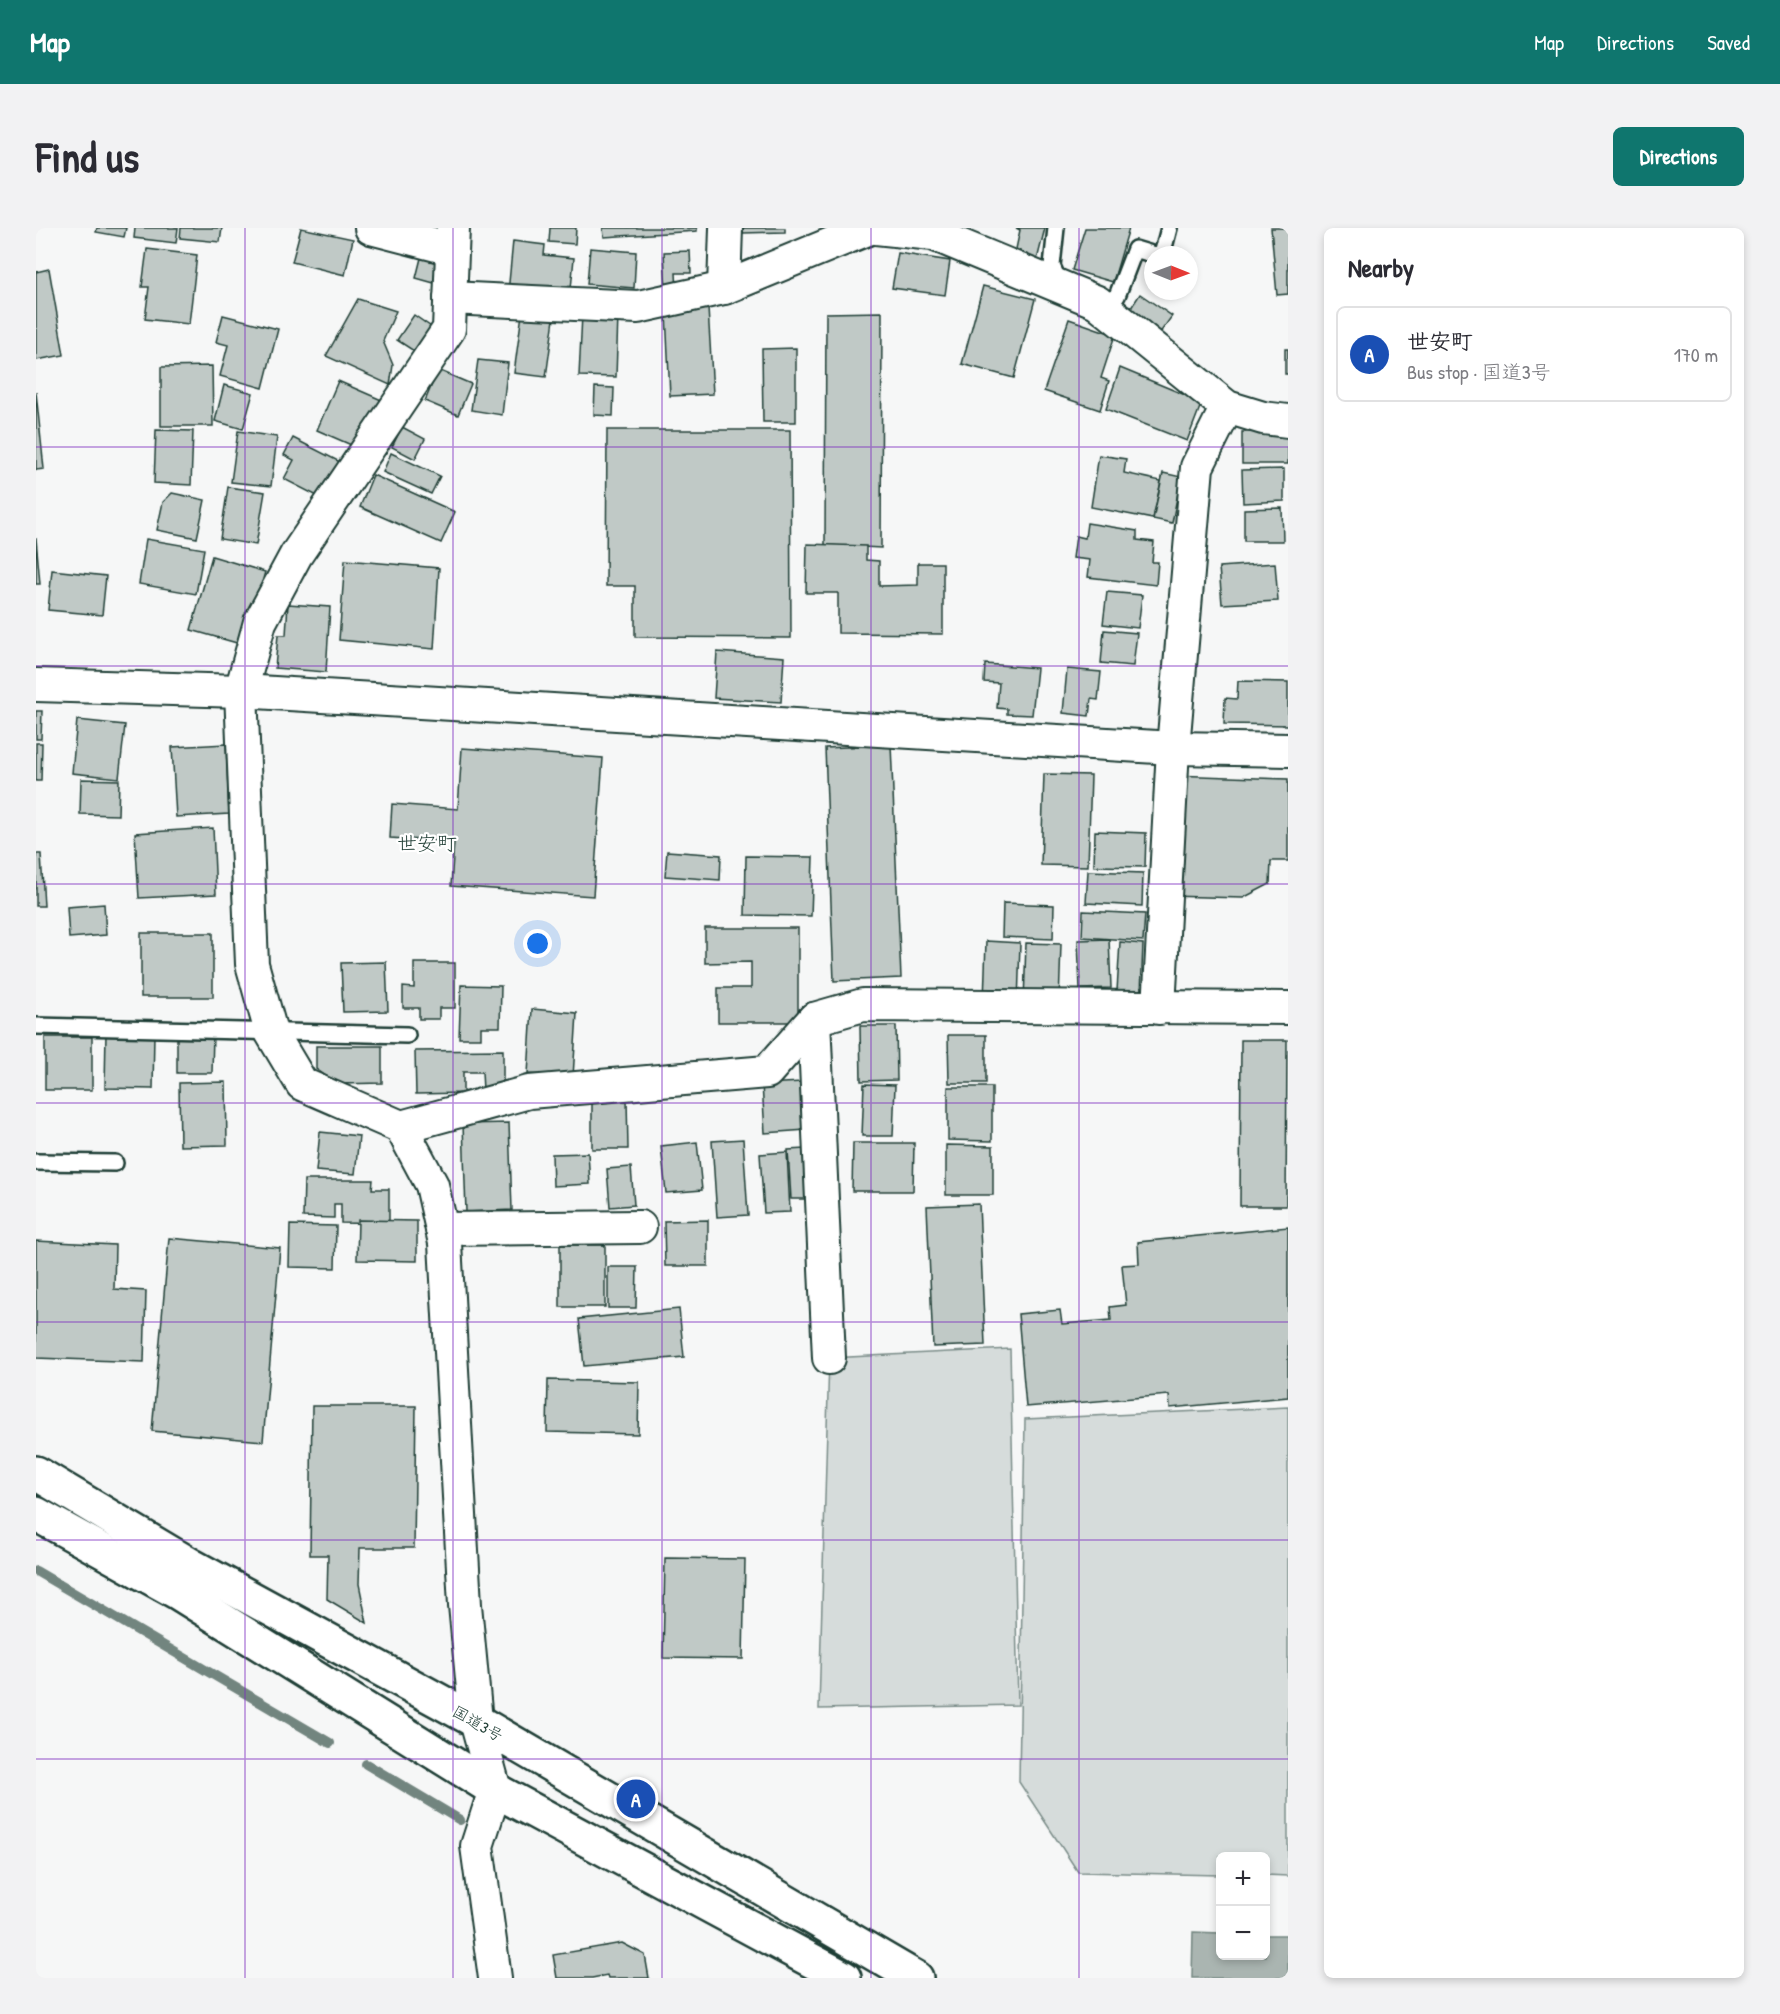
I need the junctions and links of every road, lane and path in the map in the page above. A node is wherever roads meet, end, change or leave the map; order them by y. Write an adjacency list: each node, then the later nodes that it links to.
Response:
1 (371, 228): 7 (street)
2 (726, 228): 11 (street)
3 (870, 228): 11 (street)
4 (876, 228): 10 (street)
5 (1056, 228): 10 (lane)
6 (1169, 228): 8 (lane)
7 (452, 238): 12 (street)
8 (1164, 246)
9 (1144, 252): 13 (lane)
10 (1061, 287): 13 (street)
11 (724, 288): 12 (street)
12 (450, 298): 17 (street)
13 (1101, 305): 14 (street)
14 (1227, 407): 15 (street); 18 (street)
15 (1288, 421)
16 (36, 685): 17 (street)
17 (241, 691): 18 (street); 24 (street)
18 (1173, 748): 19 (street); 20 (street)
19 (1288, 750)
20 (1159, 1008): 21 (street); 22 (street)
21 (1288, 1008)
22 (814, 1019): 26 (street); 31 (street)
23 (36, 1026): 24 (lane)
24 (271, 1032): 25 (lane); 26 (street)
25 (407, 1035)
26 (401, 1127): 30 (street)
27 (36, 1162): 28 (lane)
28 (115, 1163)
29 (640, 1227): 30 (street)
30 (442, 1229): 34 (street)
31 (829, 1358)
32 (36, 1473): 34 (highway, 国道3号)
33 (36, 1514): 35 (highway)
34 (476, 1721): 35 (street); 38 (highway, 国道3号)
35 (495, 1790): 36 (street); 37 (highway)
36 (495, 1978)
37 (844, 1978)
38 (916, 1978)

